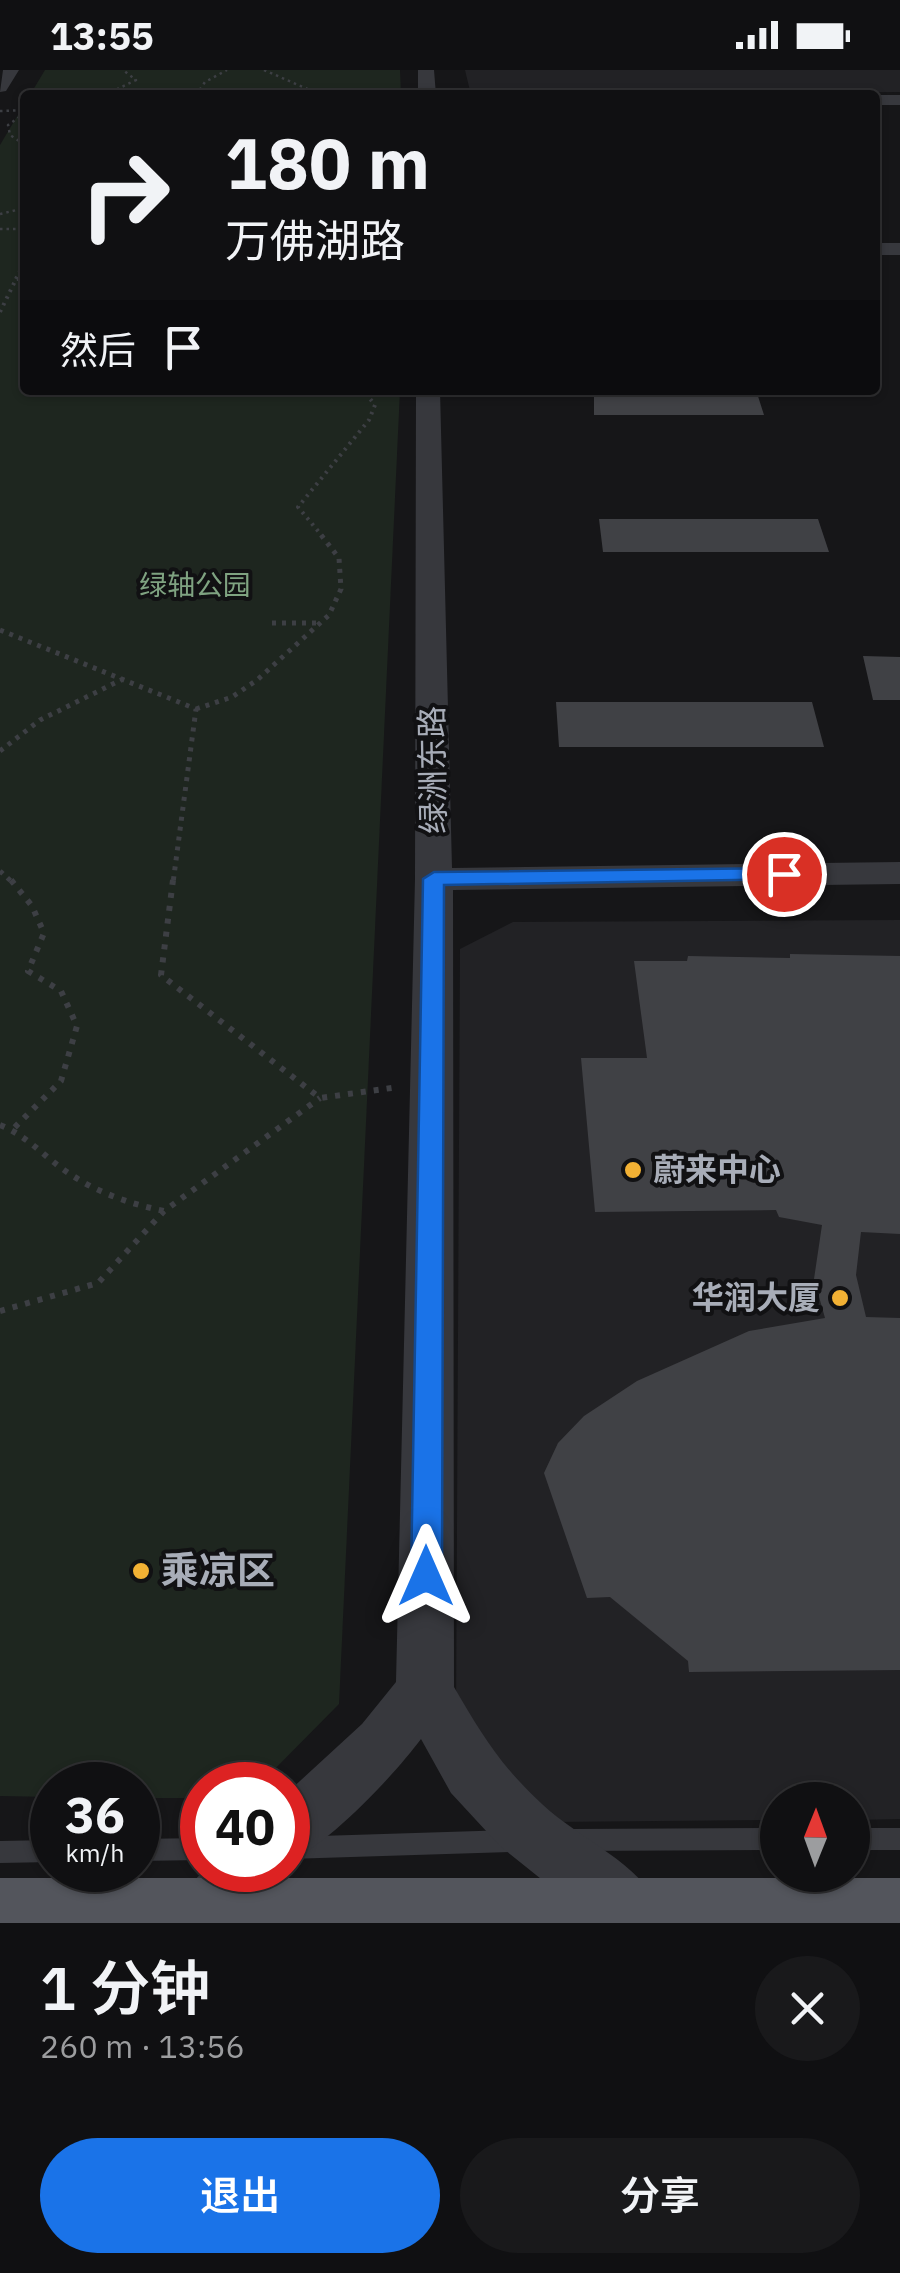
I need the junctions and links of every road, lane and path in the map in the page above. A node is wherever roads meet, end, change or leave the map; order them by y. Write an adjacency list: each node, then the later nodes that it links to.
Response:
1 (11, 70): 5 (street)
2 (123, 70): 6 (path)
3 (227, 70): 7 (path)
4 (264, 70): 8 (path)
5 (0, 87)
6 (116, 90)
7 (200, 90)
8 (312, 90)
9 (20, 116): 10 (path)
10 (20, 141)
11 (20, 271): 12 (path)
12 (16, 279): 13 (path); 14 (path)
13 (20, 279)
14 (0, 312)
15 (367, 395): 18 (path)
16 (428, 395): 25 (street, 绿洲东路)
17 (272, 623): 18 (path)
18 (319, 623): 21 (path)
19 (0, 630): 20 (path)
20 (122, 679): 21 (path); 22 (path)
21 (196, 710): 27 (path)
22 (0, 751)
23 (0, 871): 29 (path)
24 (900, 873): 25 (street)
25 (434, 879): 26 (street, 绿洲东路)
26 (432, 1082): 27 (path); 32 (street, 绿洲东路)
27 (320, 1098): 30 (path)
28 (0, 1125): 29 (path)
29 (13, 1129): 30 (path)
30 (164, 1212): 31 (path)
31 (0, 1310)
32 (425, 1690): 33 (street); 37 (street)
33 (310, 1811)
34 (760, 1839): 37 (lane)
35 (870, 1839): 36 (lane)
36 (900, 1839)
37 (540, 1840): 38 (lane); 45 (street)
38 (310, 1847)
39 (30, 1851): 40 (lane)
40 (0, 1852)
41 (180, 1885): 43 (main road)
42 (310, 1887): 45 (main road)
43 (0, 1916)
44 (900, 1916): 45 (main road)
45 (637, 1917)

